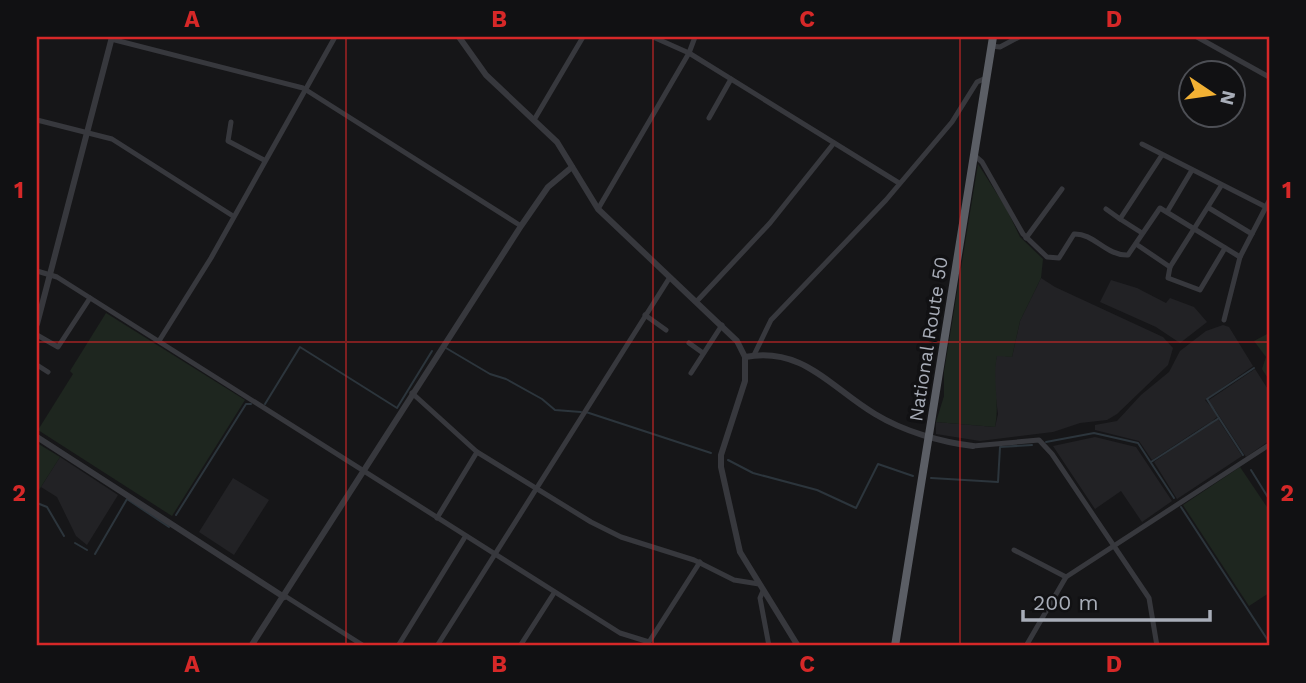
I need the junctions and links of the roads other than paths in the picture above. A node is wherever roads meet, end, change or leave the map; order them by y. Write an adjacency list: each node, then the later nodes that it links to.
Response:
1 (335, 37): 14 (street)
2 (459, 37): 17 (street)
3 (583, 37): 17 (street)
4 (653, 37): 10 (street)
5 (695, 37): 10 (street)
6 (1019, 37): 9 (street)
7 (1197, 37): 11 (street)
8 (111, 38): 14 (street); 19 (street)
9 (992, 41): 12 (highway, National Route 50)
10 (689, 53): 13 (street); 32 (street)
11 (1269, 77)
12 (986, 78): 22 (highway, National Route 50); 27 (street)
13 (731, 79): 15 (street); 20 (street)
14 (303, 88): 24 (street); 37 (street)
15 (709, 118)
16 (37, 120): 19 (street)
17 (534, 120): 25 (street)
18 (231, 122): 24 (street)
19 (87, 132): 35 (street); 47 (street)
20 (834, 143): 27 (street); 50 (street)
21 (1142, 144): 23 (street)
22 (974, 155): 41 (street); 66 (highway, National Route 50)
23 (1162, 155): 26 (street); 36 (street)
24 (264, 160): 35 (street)
25 (572, 167): 32 (street); 37 (street)
26 (1192, 170): 28 (street); 34 (street)
27 (899, 183): 60 (street)
28 (1221, 187): 30 (street); 31 (street)
29 (1062, 189): 41 (street)
30 (1268, 204): 40 (street)
31 (1209, 208): 38 (street); 40 (street)
32 (598, 209): 48 (street)
33 (1106, 209): 36 (street)
34 (1167, 212): 38 (street); 39 (street)
35 (233, 216): 57 (street)
36 (1120, 219): 39 (street)
37 (520, 226): 65 (street)
38 (1195, 230): 43 (street); 45 (street)
39 (1142, 233): 42 (street)
40 (1252, 234): 44 (street)
41 (1026, 238): 42 (street)
42 (1136, 244): 45 (street)
43 (1225, 248): 44 (street); 45 (street)
44 (1240, 257): 52 (street)
45 (1171, 267)
46 (37, 271): 47 (street)
47 (49, 274): 49 (street); 53 (street)
48 (670, 277): 50 (street); 51 (street)
49 (90, 298): 56 (street); 57 (street)
50 (697, 301): 54 (street)
51 (645, 315): 55 (street); 72 (street)
52 (1224, 320)
53 (37, 321)
54 (722, 325): 59 (street); 61 (street)
55 (666, 330)
56 (37, 335)
57 (159, 341): 71 (street)
58 (689, 344): 59 (street)
59 (703, 353): 64 (street)
60 (754, 355): 61 (street); 66 (street)
61 (745, 357): 80 (street)
62 (37, 365): 63 (street)
63 (48, 372)
64 (691, 373)
65 (412, 393): 70 (street); 71 (street)
66 (929, 436): 68 (street); 91 (highway, National Route 50)
67 (37, 437): 83 (street)
68 (973, 446): 75 (street)
69 (1269, 446): 75 (street)
70 (477, 452): 72 (street); 73 (street)
71 (363, 472): 73 (street); 83 (street)
72 (535, 488): 77 (street); 78 (street)
73 (437, 518): 74 (street)
74 (465, 537): 77 (street); 86 (street)
75 (1115, 546): 79 (street); 93 (street)
76 (1014, 550): 79 (street)
77 (494, 554): 82 (street); 87 (street)
78 (700, 562): 80 (street); 82 (street)
79 (1066, 577): 92 (street)
80 (759, 584): 81 (street)
81 (763, 591): 89 (street); 90 (street)
82 (554, 593): 88 (street)
83 (284, 596): 84 (street); 85 (street)
84 (251, 646)
85 (365, 646)
86 (398, 646)
87 (437, 646)
88 (520, 646)
89 (769, 646)
90 (798, 646)
91 (895, 646)
92 (1026, 646)
93 (1157, 646)

